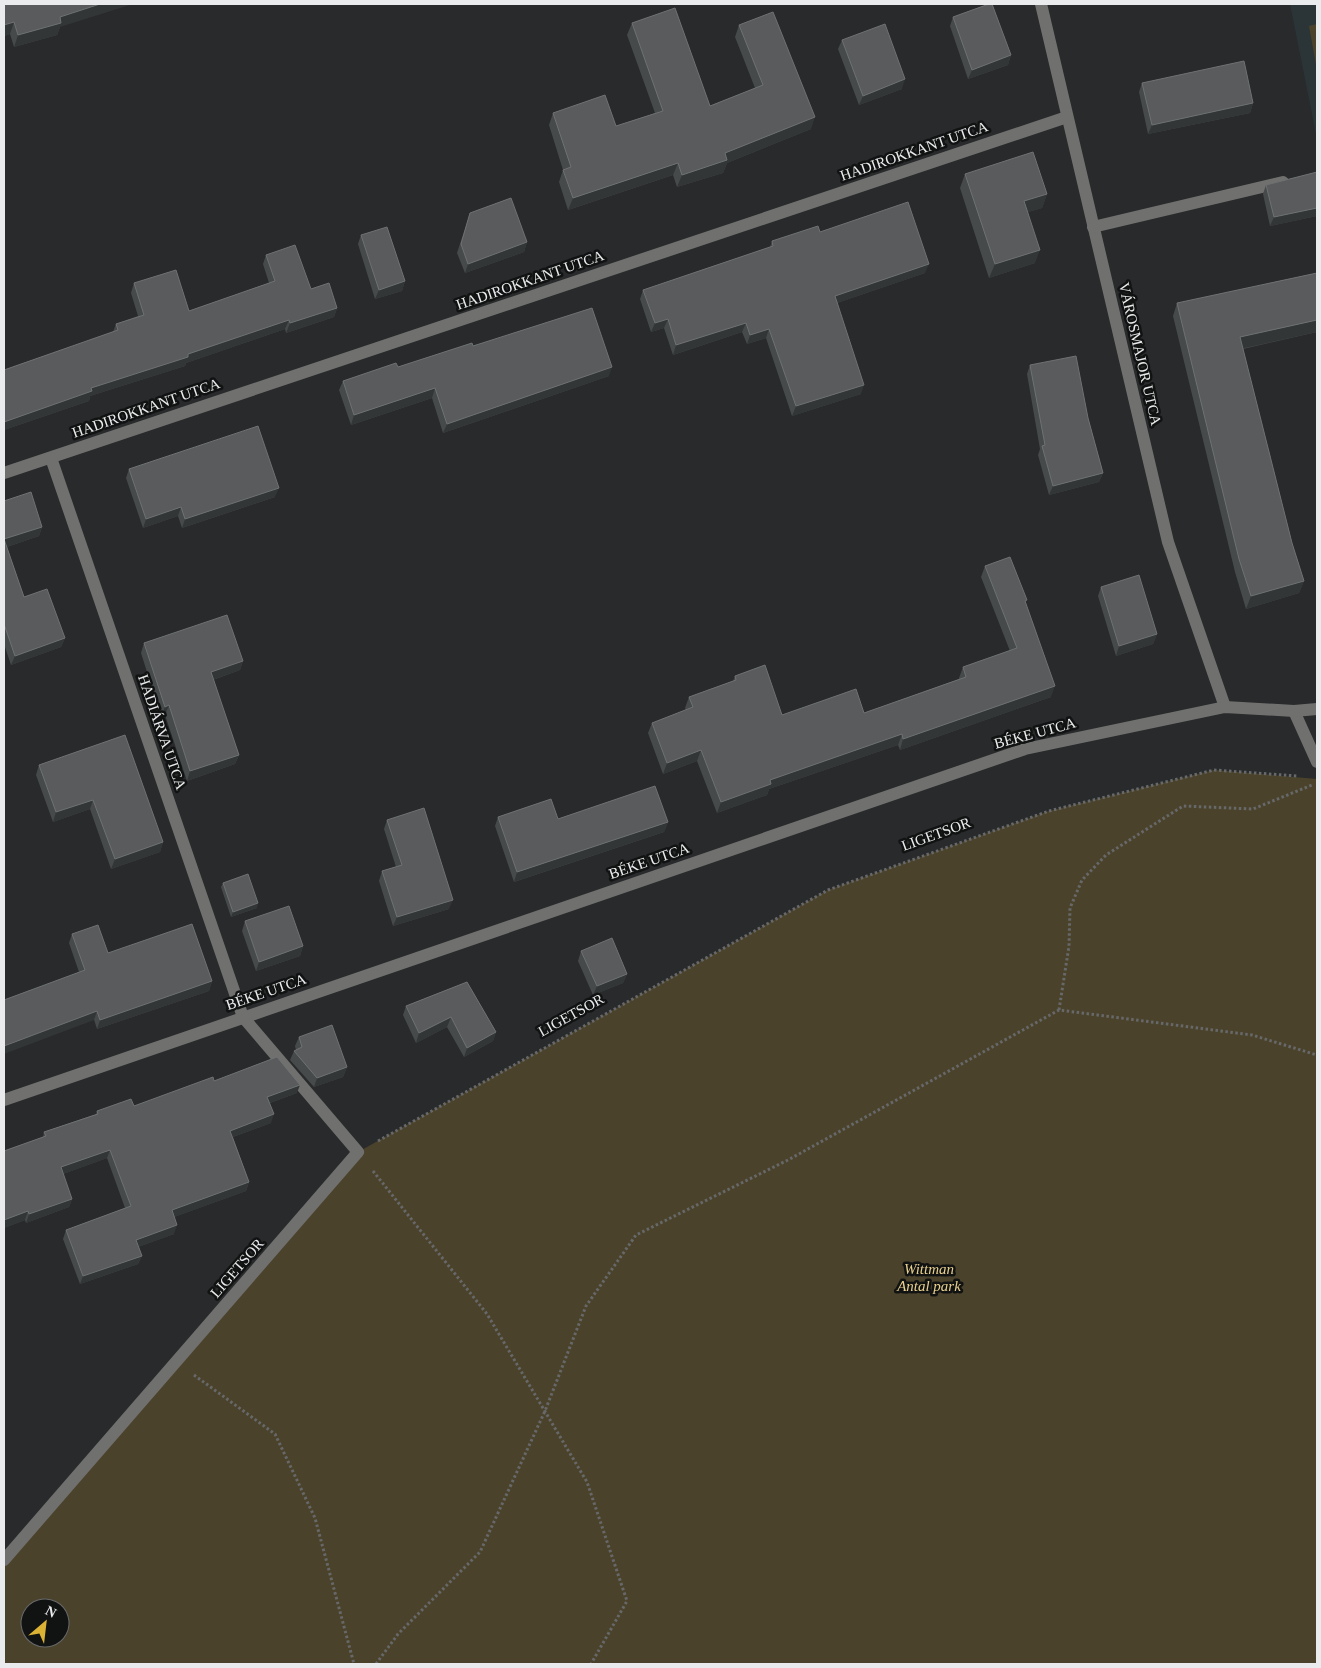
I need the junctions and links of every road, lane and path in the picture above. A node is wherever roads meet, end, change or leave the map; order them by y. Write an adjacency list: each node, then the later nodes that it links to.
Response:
1 (1041, 4): 2 (street, VÁROSMAJOR UTCA)
2 (1067, 117): 4 (street, VÁROSMAJOR UTCA); 5 (street, HADIROKKANT UTCA)
3 (1299, 178): 4 (street)
4 (1093, 227): 7 (street, VÁROSMAJOR UTCA)
5 (51, 458): 6 (street, HADIROKKANT UTCA); 14 (street, HADIÁRVA UTCA)
6 (4, 473)
7 (1225, 707): 9 (street, BÉKE UTCA); 14 (street, BÉKE UTCA)
8 (1317, 709): 9 (street, BÉKE UTCA)
9 (1294, 711): 10 (street)
10 (1317, 762)
11 (1301, 776): 17 (path, LIGETSOR)
12 (1317, 782): 13 (path)
13 (1059, 1010): 15 (path); 19 (path)
14 (243, 1017): 16 (street, BÉKE UTCA); 17 (street)
15 (1317, 1055)
16 (4, 1100)
17 (358, 1152): 18 (street, LIGETSOR); 19 (path)
18 (177, 1362): 20 (street, LIGETSOR); 21 (path)
19 (545, 1411): 22 (path); 23 (path)
20 (4, 1560)
21 (354, 1664)
22 (376, 1664)
23 (591, 1664)

